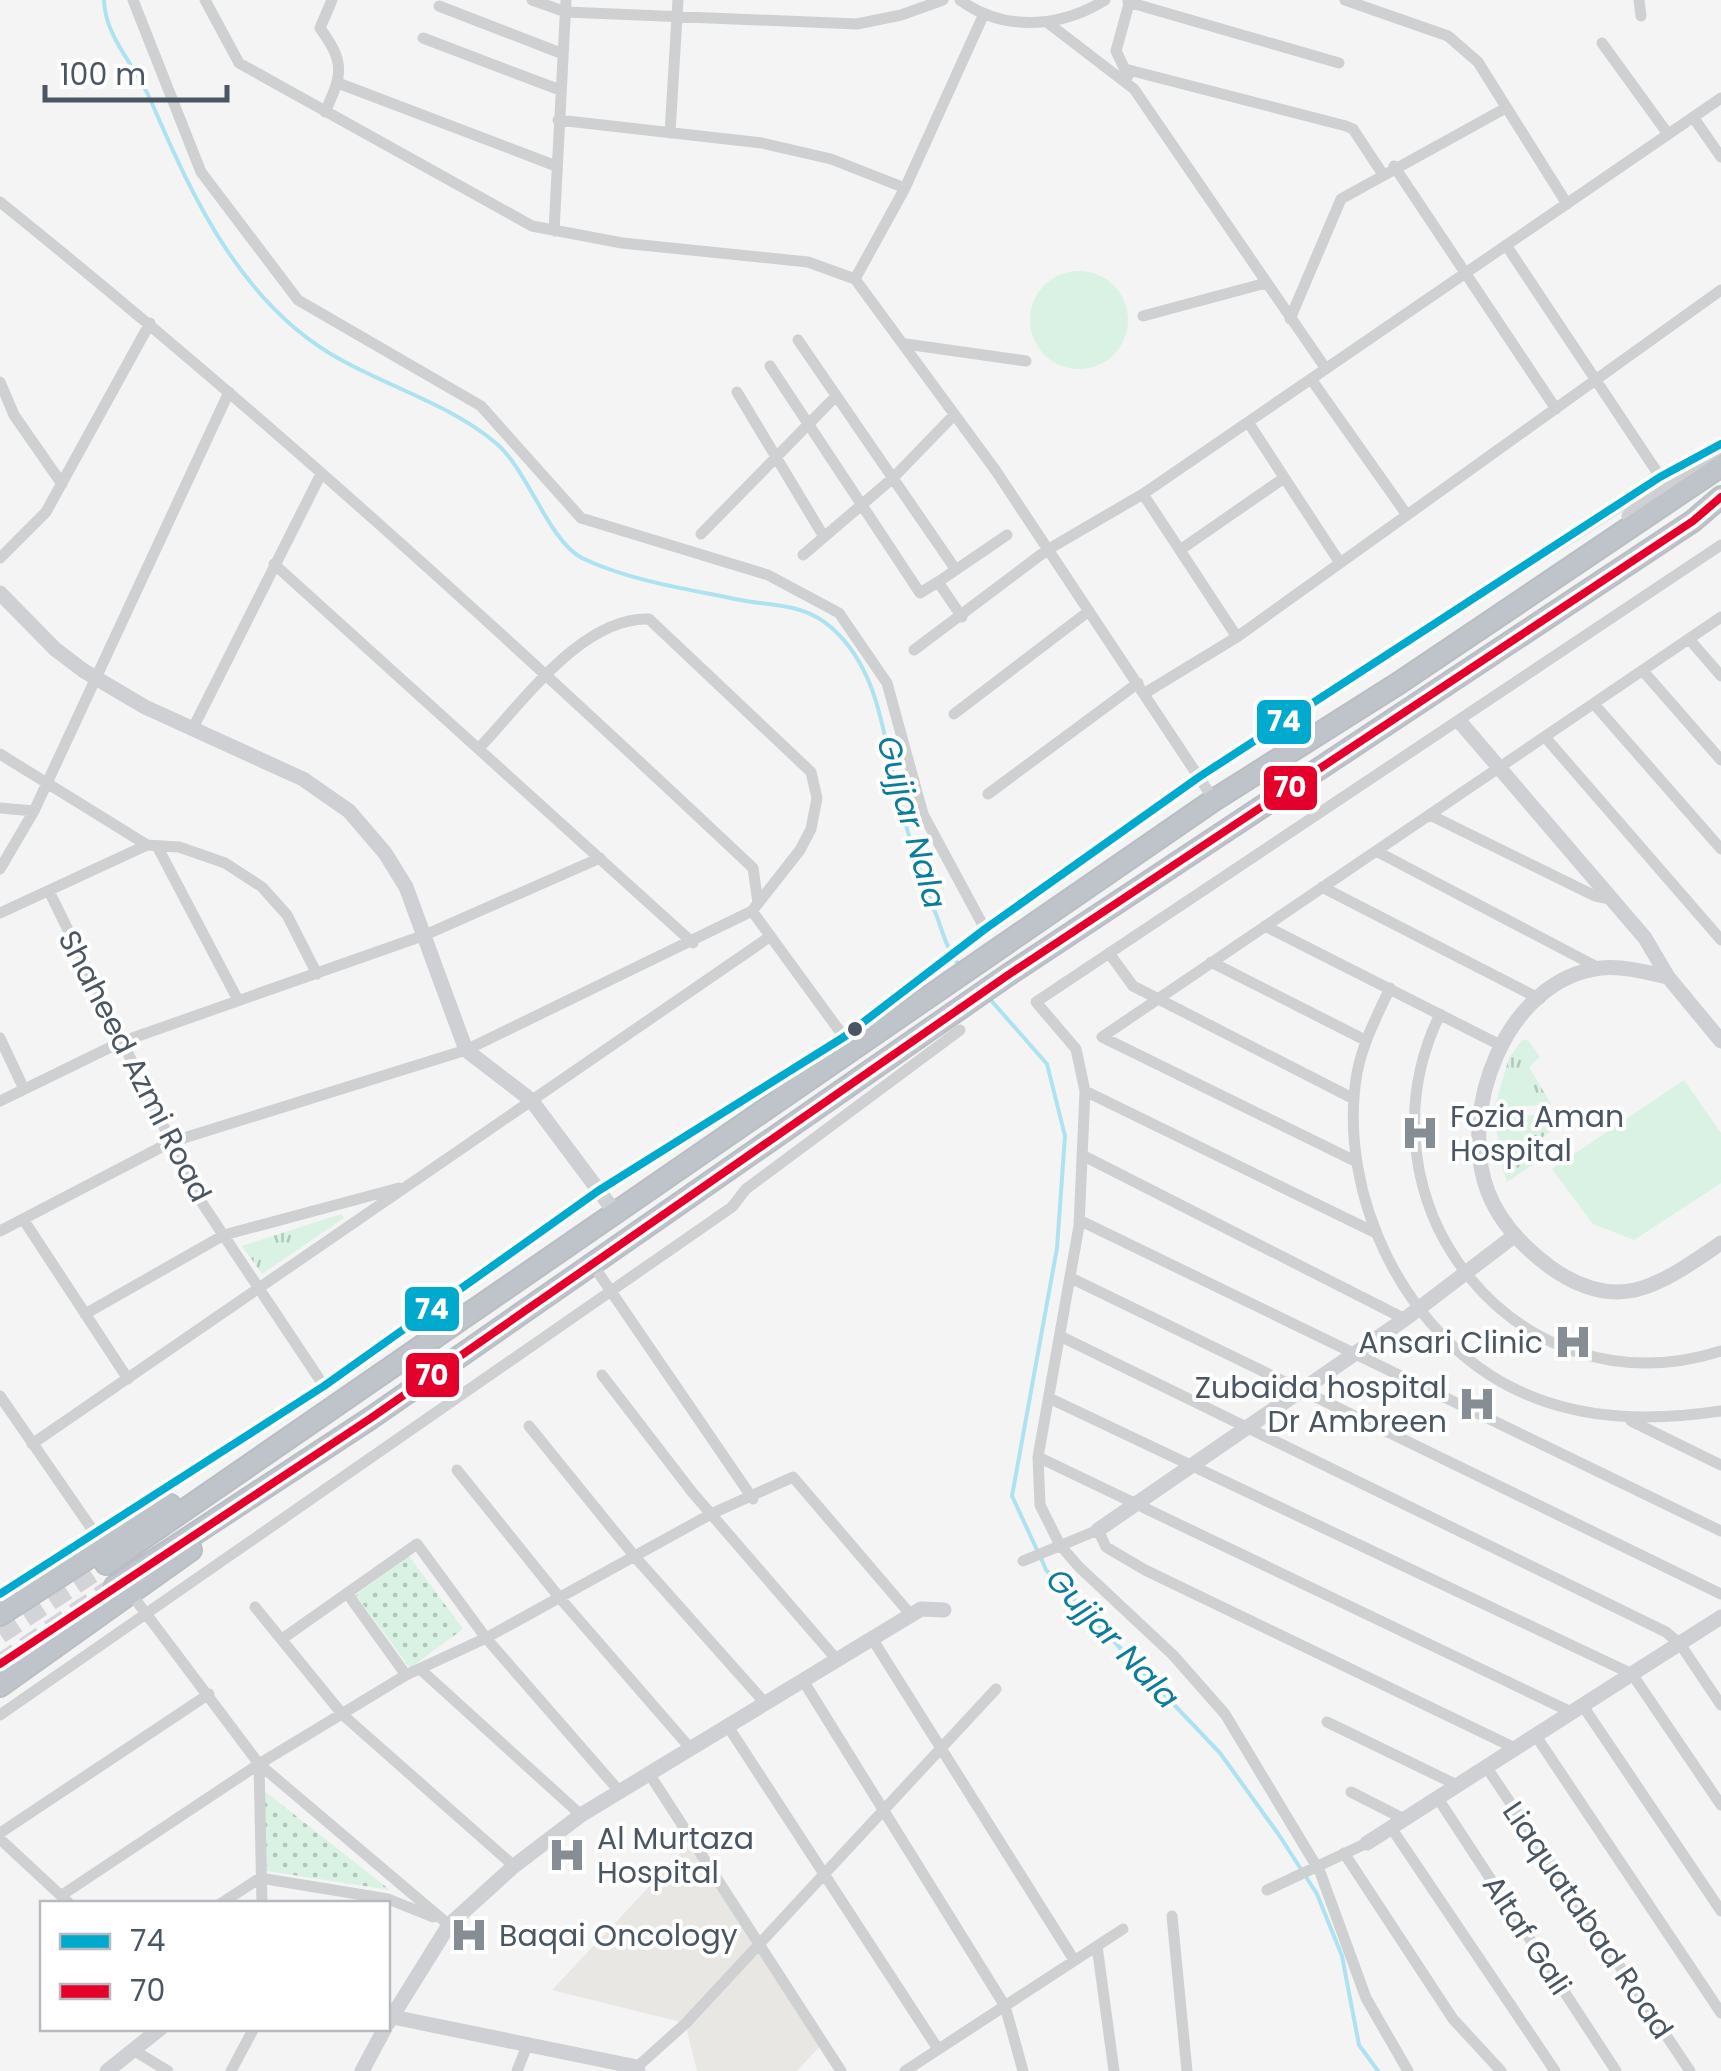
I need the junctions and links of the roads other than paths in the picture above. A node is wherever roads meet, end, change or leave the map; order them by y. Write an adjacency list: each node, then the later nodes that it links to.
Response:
1 (133, 0): 127 (street)
2 (205, 0): 28 (street)
3 (532, 0): 13 (street)
4 (678, 0): 14 (street)
5 (943, 0): 14 (street)
6 (960, 0): 15 (street)
7 (1106, 0): 17 (street)
8 (1344, 0): 27 (street)
9 (1639, 0): 16 (street)
10 (1129, 1): 21 (street); 22 (street)
11 (327, 2): 23 (street)
12 (439, 6): 20 (street)
13 (566, 6): 14 (street); 20 (street)
14 (678, 16): 31 (street)
15 (984, 16): 17 (street); 36 (street)
16 (1641, 16)
17 (1048, 23): 24 (street)
18 (422, 38): 25 (street)
19 (1602, 44): 32 (street)
20 (562, 54): 25 (street)
21 (1339, 63)
22 (1126, 69): 24 (street); 35 (street)
23 (338, 82): 28 (street); 34 (street)
24 (1134, 89): 43 (street)
25 (560, 90): 30 (street)
26 (1721, 98): 29 (street)
27 (1504, 109): 35 (street); 38 (street)
28 (325, 112): 39 (street)
29 (1693, 117): 32 (street); 33 (street)
30 (558, 120): 31 (street); 34 (street)
31 (670, 133): 36 (street)
32 (1668, 134): 38 (street)
33 (1721, 158)
34 (556, 166): 39 (street)
35 (1388, 170): 41 (street); 46 (street)
36 (905, 188): 42 (street)
37 (0, 202): 47 (street)
38 (1566, 204): 40 (street)
39 (554, 231): 42 (street)
40 (1506, 245): 41 (street); 54 (street)
41 (1464, 274): 52 (street); 59 (street)
42 (855, 279): 49 (street)
43 (1266, 283): 45 (street); 46 (street)
44 (1721, 290): 54 (street)
45 (1143, 316)
46 (1290, 319): 52 (street)
47 (150, 323): 56 (street); 70 (street)
48 (798, 340): 58 (street)
49 (906, 344): 50 (street); 60 (street)
50 (1026, 361)
51 (770, 366): 62 (street)
52 (1326, 369): 53 (street)
53 (1311, 379): 61 (street); 74 (street)
54 (1595, 380): 59 (street); 69 (street)
55 (0, 382): 70 (street)
56 (229, 392): 66 (street); 96 (street)
57 (737, 392): 64 (street)
58 (836, 396): 62 (street); 67 (street)
59 (1556, 408): 74 (street)
60 (954, 415): 67 (street); 79 (street)
61 (1248, 422): 68 (street); 71 (street)
62 (808, 424): 64 (street); 73 (street)
63 (1721, 444): 69 (street)
64 (776, 457): 75 (street); 77 (street)
65 (1721, 466): 88 (highway)
66 (321, 474): 83 (street); 97 (street)
67 (893, 478): 73 (street); 85 (street)
68 (1284, 478): 80 (street); 84 (street)
69 (1664, 483): 88 (street); 109 (street)
70 (62, 484): 82 (street)
71 (1143, 494): 79 (street); 80 (street)
72 (1721, 500): 142 (highway)
73 (862, 505): 77 (street); 86 (street)
74 (1407, 515): 84 (street)
75 (701, 534)
76 (1006, 535): 85 (street)
77 (824, 537): 81 (street)
78 (1721, 545): 102 (street)
79 (1047, 550): 89 (street); 90 (street)
80 (1180, 550): 92 (street)
81 (803, 555)
82 (0, 558)
83 (274, 564): 103 (street); 105 (street)
84 (1340, 564): 92 (street)
85 (956, 570): 86 (street)
86 (938, 582): 90 (street)
87 (0, 593): 96 (street)
88 (1519, 600): 112 (highway)
89 (1089, 611): 99 (street); 101 (street)
90 (962, 617): 94 (street)
91 (1721, 617): 93 (street)
92 (1237, 636): 99 (street)
93 (1689, 639): 95 (street); 98 (street)
94 (914, 650)
95 (1643, 671): 100 (street); 107 (street)
96 (94, 676): 103 (street); 110 (street)
97 (548, 676): 105 (street); 124 (street); 124 (street)
98 (1721, 676)
99 (1141, 688): 109 (street); 111 (street)
100 (1594, 704): 104 (street); 117 (street)
101 (954, 714)
102 (1460, 722): 108 (street); 132 (street)
103 (192, 730): 128 (street)
104 (1545, 737): 108 (street); 130 (street)
105 (480, 746): 119 (street)
106 (0, 754): 110 (street)
107 (1721, 760)
108 (1498, 769): 115 (street); 123 (street)
109 (1199, 777): 112 (street); 127 (street)
110 (47, 782): 114 (street); 116 (street)
111 (988, 794)
112 (1214, 800): 160 (highway)
113 (0, 808): 114 (street)
114 (34, 811): 120 (street)
115 (1430, 815): 118 (street); 123 (street)
116 (152, 846): 122 (street); 135 (street); 140 (street)
117 (1721, 849)
118 (1376, 851): 121 (street); 134 (street)
119 (600, 858): 128 (street); 131 (street)
120 (0, 870)
121 (1322, 887): 126 (street); 138 (street)
122 (50, 893): 125 (street); 147 (street, Shaheed Azmi Road)
123 (1610, 898): 136 (street)
124 (755, 907): 129 (street); 131 (street)
125 (0, 913)
126 (1265, 926): 133 (street); 137 (street)
127 (985, 929): 144 (street)
128 (425, 935): 135 (street); 149 (street)
129 (768, 938): 144 (street); 153 (street)
130 (1721, 940)
131 (693, 943): 149 (street)
132 (1109, 953): 139 (street); 151 (street)
133 (1211, 962): 139 (street); 145 (street)
134 (1599, 968): 136 (street); 138 (street)
135 (317, 974): 140 (street)
136 (1668, 978): 146 (street)
137 (1390, 988): 141 (street); 145 (street)
138 (1540, 998): 148 (street)
139 (1156, 999): 152 (street); 157 (street)
140 (238, 1000): 147 (street)
141 (1440, 1014): 148 (street); 169 (street)
142 (954, 1024): 168 (highway); 172 (street)
143 (0, 1038): 150 (street)
144 (844, 1038): 159 (street)
145 (1365, 1040): 152 (street)
146 (1721, 1041)
147 (121, 1042): 150 (street); 155 (street, Shaheed Azmi Road)
148 (1502, 1046): 166 (street)
149 (466, 1050): 153 (street); 155 (street)
150 (24, 1089): 154 (street)
151 (1085, 1090): 156 (street); 164 (street)
152 (1354, 1099): 157 (street)
153 (531, 1100): 158 (street); 159 (street)
154 (0, 1102)
155 (171, 1142): 161 (street); 165 (street, Shaheed Azmi Road)
156 (1082, 1155): 162 (street); 175 (street)
157 (1357, 1162): 164 (street)
158 (406, 1186): 165 (street); 171 (street)
159 (598, 1191): 160 (street); 181 (street)
160 (617, 1214): 189 (highway)
161 (22, 1219): 163 (street); 174 (street)
162 (1080, 1220): 170 (street); 178 (street)
163 (0, 1231)
164 (1376, 1233): 173 (street)
165 (224, 1235): 171 (street, Shaheed Azmi Road); 174 (street)
166 (1514, 1236): 167 (street); 169 (street)
167 (1721, 1243)
168 (592, 1265): 172 (street); 206 (highway)
169 (1465, 1276): 173 (street); 177 (street)
170 (1072, 1278): 176 (street); 182 (street)
171 (261, 1288): 180 (street); 181 (street, Shaheed Azmi Road)
172 (610, 1292): 195 (street); 213 (street)
173 (1421, 1307): 175 (street); 186 (street)
174 (85, 1314): 180 (street)
175 (1404, 1319): 178 (street)
176 (1062, 1337): 184 (street); 188 (street)
177 (1721, 1351)
178 (1352, 1355): 182 (street); 199 (street)
179 (602, 1375): 197 (street)
180 (128, 1380): 190 (street)
181 (324, 1386): 200 (street)
182 (1300, 1388): 188 (street); 209 (street)
183 (0, 1396): 190 (street)
184 (1048, 1398): 191 (street); 192 (street)
185 (1721, 1411): 186 (street)
186 (1622, 1417): 193 (street)
187 (529, 1426): 202 (street)
188 (1244, 1428): 192 (street); 220 (street)
189 (284, 1440): 204 (highway); 205 (highway)
190 (32, 1444): 200 (street)
191 (1038, 1457): 196 (street); 201 (street)
192 (1190, 1465): 196 (street); 223 (street)
193 (1721, 1466)
194 (457, 1470): 210 (street)
195 (753, 1499): 197 (street); 215 (street)
196 (1139, 1501): 198 (street); 231 (street)
197 (711, 1514): 202 (street); 221 (street)
198 (1098, 1530): 201 (street); 239 (street)
199 (1721, 1531)
200 (94, 1532): 205 (street)
201 (1056, 1546): 203 (street); 254 (street)
202 (636, 1558): 210 (street); 229 (street)
203 (1022, 1561)
204 (106, 1564)
205 (47, 1574): 208 (street); 214 (highway)
206 (124, 1590): 213 (street); 226 (highway)
207 (348, 1593): 217 (street); 218 (street); 224 (street)
208 (0, 1594)
209 (1721, 1594)
210 (558, 1597): 217 (street); 238 (street)
211 (256, 1606): 218 (street)
212 (944, 1610): 215 (street)
213 (146, 1613): 228 (street); 233 (street)
214 (0, 1615)
215 (911, 1615): 219 (street)
216 (1721, 1617): 220 (street)
217 (486, 1638): 222 (street); 244 (street)
218 (282, 1639): 232 (street)
219 (872, 1640): 221 (street); 237 (street)
220 (1680, 1644): 223 (street); 230 (street)
221 (838, 1661): 225 (street)
222 (420, 1670): 224 (street); 249 (street)
223 (1632, 1674): 231 (street); 247 (street)
224 (406, 1676): 232 (street)
225 (804, 1682): 229 (street); 248 (street)
226 (0, 1686)
227 (996, 1689): 237 (street)
228 (210, 1694): 240 (street); 251 (street)
229 (766, 1704): 235 (street)
230 (1721, 1705)
231 (1578, 1709): 236 (street); 262 (street)
232 (344, 1715): 240 (street); 255 (street)
233 (0, 1716)
234 (1328, 1722): 243 (street)
235 (729, 1728): 238 (street); 256 (street)
236 (1536, 1736): 239 (street); 270 (street)
237 (940, 1747): 248 (street); 268 (street)
238 (691, 1748): 242 (street)
239 (1516, 1749): 241 (street)
240 (259, 1764): 257 (street); 259 (street); 264 (street)
241 (1487, 1768): 243 (street); 294 (street, Liaquatabad Road)
242 (650, 1774): 244 (street); 266 (street)
243 (1459, 1786): 246 (street)
244 (620, 1792): 249 (street)
245 (1351, 1792): 250 (street)
246 (1438, 1800): 250 (street); 293 (street, Altaf Gali)
247 (1721, 1806)
248 (883, 1811): 256 (street); 269 (street)
249 (581, 1815): 255 (street)
250 (1399, 1825): 252 (street); 292 (street)
251 (0, 1836): 259 (street)
252 (1367, 1843): 253 (street)
253 (1344, 1853): 254 (street); 291 (street)
254 (1312, 1865): 258 (street); 290 (street)
255 (514, 1866): 264 (street)
256 (826, 1875): 266 (street); 277 (street)
257 (260, 1878): 260 (street); 261 (street); 264 (street)
258 (1267, 1890)
259 (66, 1899)
260 (225, 1901)
261 (262, 1901)
262 (1721, 1910)
263 (1172, 1916): 289 (street)
264 (449, 1924): 271 (street)
265 (1122, 1929): 267 (street)
266 (758, 1946): 280 (street); 285 (street)
267 (1097, 1946): 268 (street); 288 (street)
268 (1074, 1960): 269 (street)
269 (1004, 2006): 277 (street); 287 (street)
270 (1721, 2013)
271 (390, 2018)
272 (390, 2021): 276 (street)
273 (158, 2031): 278 (street)
274 (252, 2031): 282 (street)
275 (383, 2031): 283 (street)
276 (528, 2043): 280 (street); 284 (street)
277 (938, 2049): 286 (street)
278 (132, 2050): 279 (street); 281 (street)
279 (113, 2069)
280 (638, 2069)
281 (168, 2071)
282 (231, 2071)
283 (362, 2071)
284 (516, 2071)
285 (841, 2071)
286 (905, 2071)
287 (1023, 2071)
288 (1114, 2071)
289 (1186, 2071)
290 (1408, 2071)
291 (1501, 2071)
292 (1554, 2071)
293 (1616, 2071)
294 (1690, 2071)

